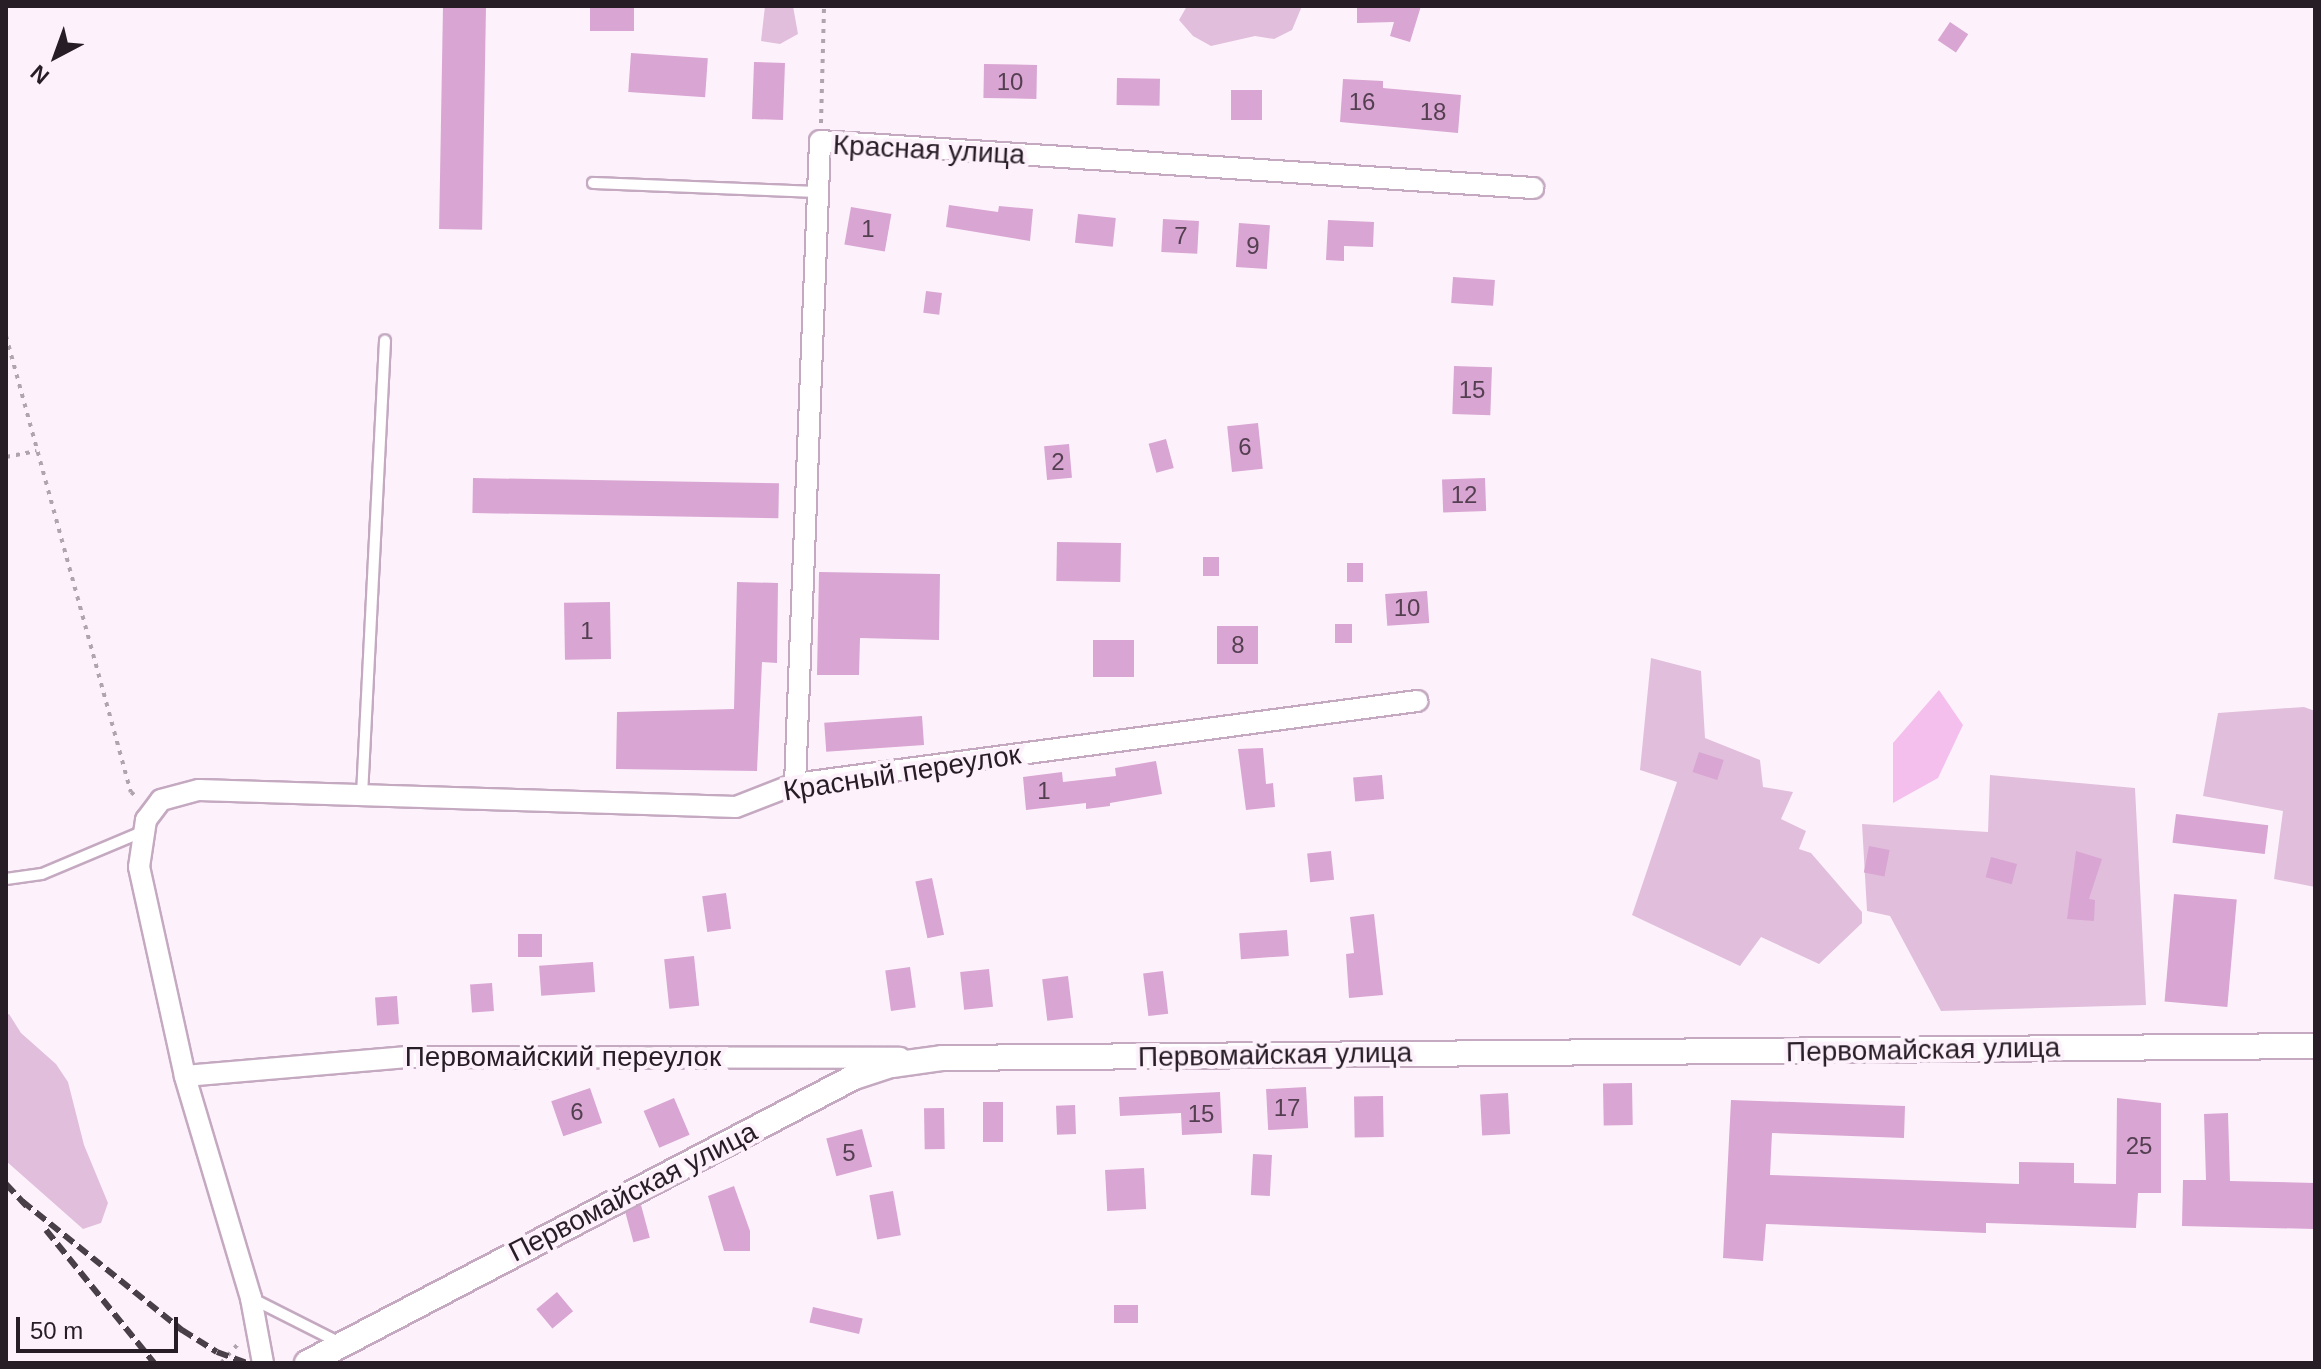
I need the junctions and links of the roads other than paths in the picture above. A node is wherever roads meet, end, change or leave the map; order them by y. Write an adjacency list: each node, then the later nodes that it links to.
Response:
1 (593, 183): 3 (lane)
2 (1533, 188): 3 (street, Красная улица)
3 (818, 192): 6 (street, Красная улица)
4 (385, 341): 7 (lane)
5 (1417, 701): 6 (street, Красный переулок)
6 (795, 784): 7 (street, Красный переулок)
7 (362, 795): 8 (street, Красный переулок)
8 (142, 832): 9 (lane); 12 (street)
9 (6, 879)
10 (2315, 1046): 11 (street, Первомайская улица)
11 (942, 1058): 12 (street, Первомайский переулок); 14 (street, Первомайская улица)
12 (185, 1076): 13 (street)
13 (251, 1298): 14 (lane); 15 (street)
14 (340, 1343): 16 (street, Первомайская улица)
15 (263, 1363)
16 (307, 1363)

